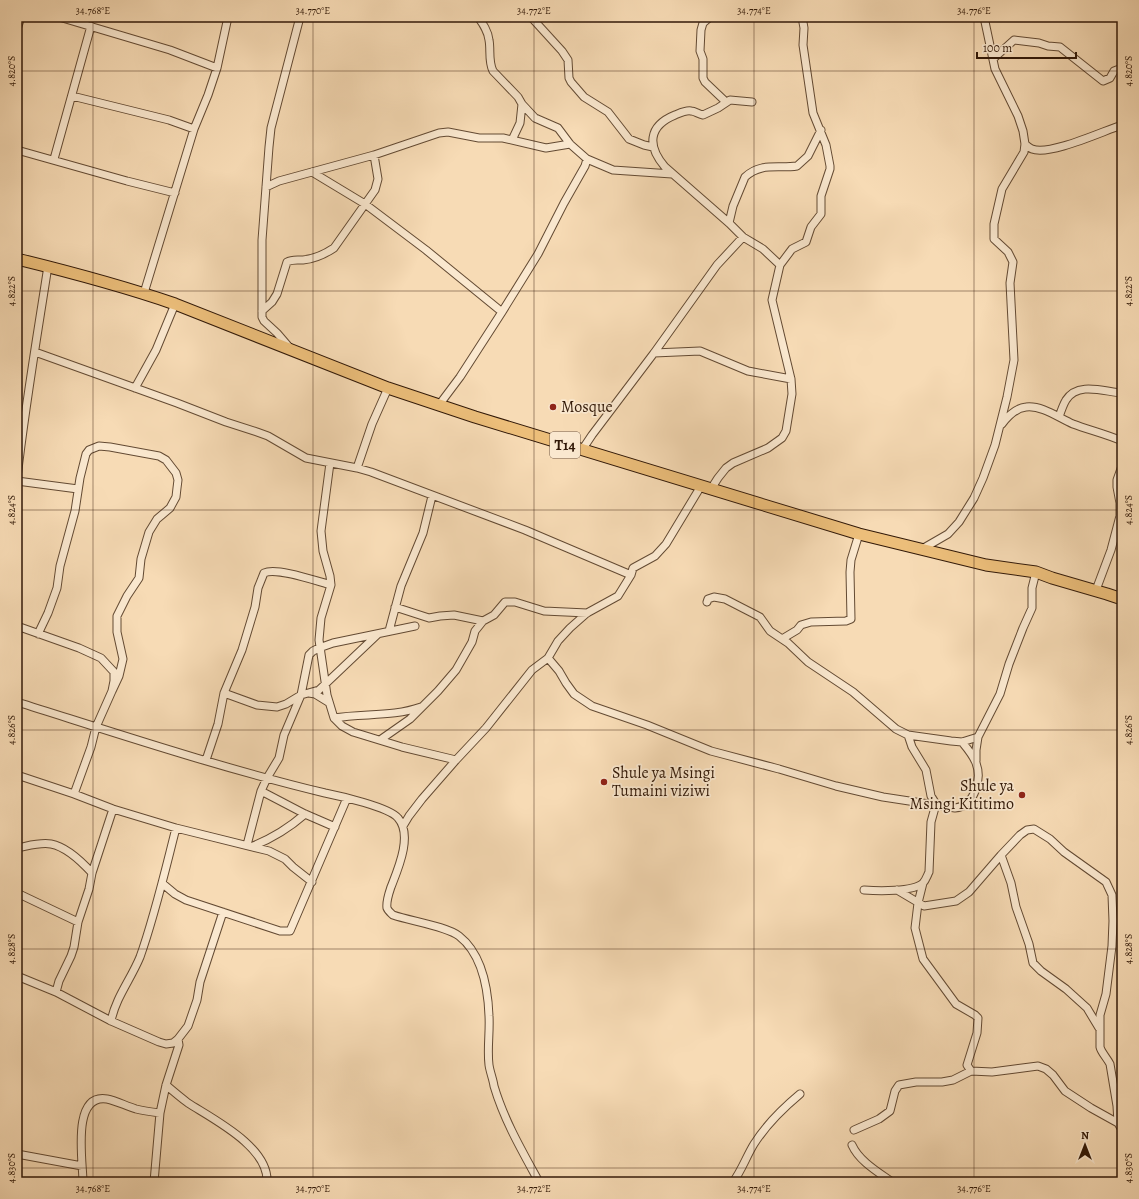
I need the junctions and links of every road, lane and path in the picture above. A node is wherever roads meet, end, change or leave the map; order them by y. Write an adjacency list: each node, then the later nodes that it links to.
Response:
1 (21, 17): 11 (street)
2 (59, 17): 10 (street)
3 (228, 17): 13 (street)
4 (300, 17): 32 (street)
5 (478, 17): 18 (street)
6 (531, 17): 25 (street)
7 (710, 17): 16 (street)
8 (802, 17): 21 (street)
9 (984, 17): 12 (street)
10 (91, 26): 13 (street); 15 (street)
11 (17, 29)
12 (993, 59): 14 (street); 24 (street)
13 (217, 68): 20 (street)
14 (1122, 68)
15 (72, 96): 20 (street); 28 (street)
16 (726, 102): 17 (street); 25 (street)
17 (752, 102)
18 (522, 104): 22 (street); 23 (street)
19 (1122, 125): 24 (street)
20 (194, 129): 33 (street)
21 (821, 130): 35 (street); 38 (street)
22 (512, 140): 23 (street); 27 (street)
23 (570, 144): 29 (street)
24 (1025, 144): 53 (street)
25 (653, 147): 31 (street)
26 (17, 150): 28 (street)
27 (374, 155): 30 (street); 34 (street)
28 (54, 159): 33 (street)
29 (588, 159): 31 (street); 43 (street)
30 (312, 172): 32 (street); 34 (street)
31 (672, 174): 35 (street)
32 (266, 187): 42 (street)
33 (175, 192): 40 (street)
34 (365, 204): 42 (street); 43 (street)
35 (729, 223): 36 (street)
36 (743, 237): 38 (street); 46 (street)
37 (17, 259): 39 (highway, T14)
38 (780, 265): 47 (street)
39 (48, 266): 40 (highway, T14); 45 (street)
40 (144, 293): 41 (highway, T14)
41 (175, 304): 44 (highway, T14); 48 (street)
42 (262, 311): 44 (street)
43 (502, 312): 51 (street)
44 (291, 350): 49 (highway, T14)
45 (35, 352): 48 (street); 59 (street)
46 (654, 352): 47 (street); 55 (street)
47 (791, 379): 61 (street)
48 (135, 388): 56 (street)
49 (388, 388): 51 (highway, T14); 58 (street)
50 (1122, 393): 52 (street)
51 (439, 405): 55 (highway, T14)
52 (1059, 417): 53 (street); 54 (street)
53 (1001, 426): 65 (street)
54 (1122, 442)
55 (582, 450): 61 (highway, T14)
56 (330, 463): 58 (street); 68 (street)
57 (1122, 466): 69 (street)
58 (357, 468): 63 (street)
59 (17, 478)
60 (17, 482): 62 (street)
61 (706, 488): 64 (highway, T14); 67 (street)
62 (78, 489): 78 (street); 84 (street)
63 (432, 496): 67 (street); 72 (street)
64 (858, 534): 65 (highway, T14); 80 (street)
65 (922, 549): 66 (highway, T14)
66 (1036, 572): 69 (highway, T14); 94 (street)
67 (631, 575): 73 (street)
68 (331, 585): 81 (street); 85 (street)
69 (1096, 590): 70 (highway, T14)
70 (1122, 599)
71 (706, 602): 80 (street)
72 (395, 607): 74 (street); 77 (street)
73 (587, 613): 74 (street); 82 (street)
74 (483, 621): 90 (street)
75 (17, 626): 78 (street)
76 (415, 626): 77 (street)
77 (389, 631): 79 (street)
78 (38, 634): 84 (street)
79 (378, 634): 81 (street); 83 (street)
80 (782, 639): 93 (street)
81 (319, 648): 83 (street); 87 (street)
82 (548, 658): 98 (street); 105 (street)
83 (326, 684): 86 (street); 89 (street)
84 (112, 691): 92 (street)
85 (224, 693): 87 (street); 97 (street)
86 (309, 693): 87 (street); 89 (street)
87 (301, 695): 101 (street)
88 (17, 702): 92 (street)
89 (328, 702): 91 (street)
90 (421, 707): 91 (street); 95 (street)
91 (334, 718): 95 (street)
92 (96, 727): 97 (street); 103 (street)
93 (908, 734): 96 (street); 105 (street)
94 (978, 737): 96 (street); 99 (street)
95 (380, 740): 98 (street)
96 (962, 742): 99 (street)
97 (206, 760): 101 (street)
98 (456, 760): 108 (street)
99 (976, 763): 105 (street)
100 (17, 775): 103 (street)
101 (267, 778): 102 (street); 104 (street)
102 (262, 791): 107 (street); 111 (street)
103 (74, 794): 106 (street)
104 (347, 798): 108 (street); 109 (street)
105 (936, 804): 116 (street)
106 (113, 810): 110 (street); 114 (street)
107 (305, 814): 109 (street); 111 (street)
108 (403, 826): 141 (street)
109 (335, 827): 115 (street)
110 (176, 828): 111 (street); 117 (street)
111 (250, 846): 115 (street)
112 (17, 848): 114 (street)
113 (1001, 855): 121 (street); 127 (street); 127 (street)
114 (92, 873): 123 (street)
115 (312, 882): 122 (street)
116 (923, 883): 119 (street); 121 (street)
117 (162, 884): 122 (street); 126 (street)
118 (864, 890): 119 (street)
119 (896, 890): 121 (street)
120 (17, 893): 123 (street)
121 (918, 903): 129 (street)
122 (223, 912): 128 (street)
123 (78, 922): 125 (street)
124 (17, 976): 125 (street)
125 (56, 992): 126 (street)
126 (111, 1021): 128 (street)
127 (1099, 1028): 133 (street)
128 (178, 1039): 130 (street)
129 (971, 1071): 133 (street); 134 (street)
130 (166, 1085): 132 (street); 140 (street)
131 (800, 1094): 142 (street)
132 (160, 1113): 137 (street); 139 (street)
133 (1120, 1126)
134 (854, 1130)
135 (852, 1145): 143 (street)
136 (17, 1154): 137 (street)
137 (82, 1166): 138 (street)
138 (83, 1182)
139 (154, 1182)
140 (267, 1182)
141 (539, 1182)
142 (733, 1182)
143 (892, 1182)

